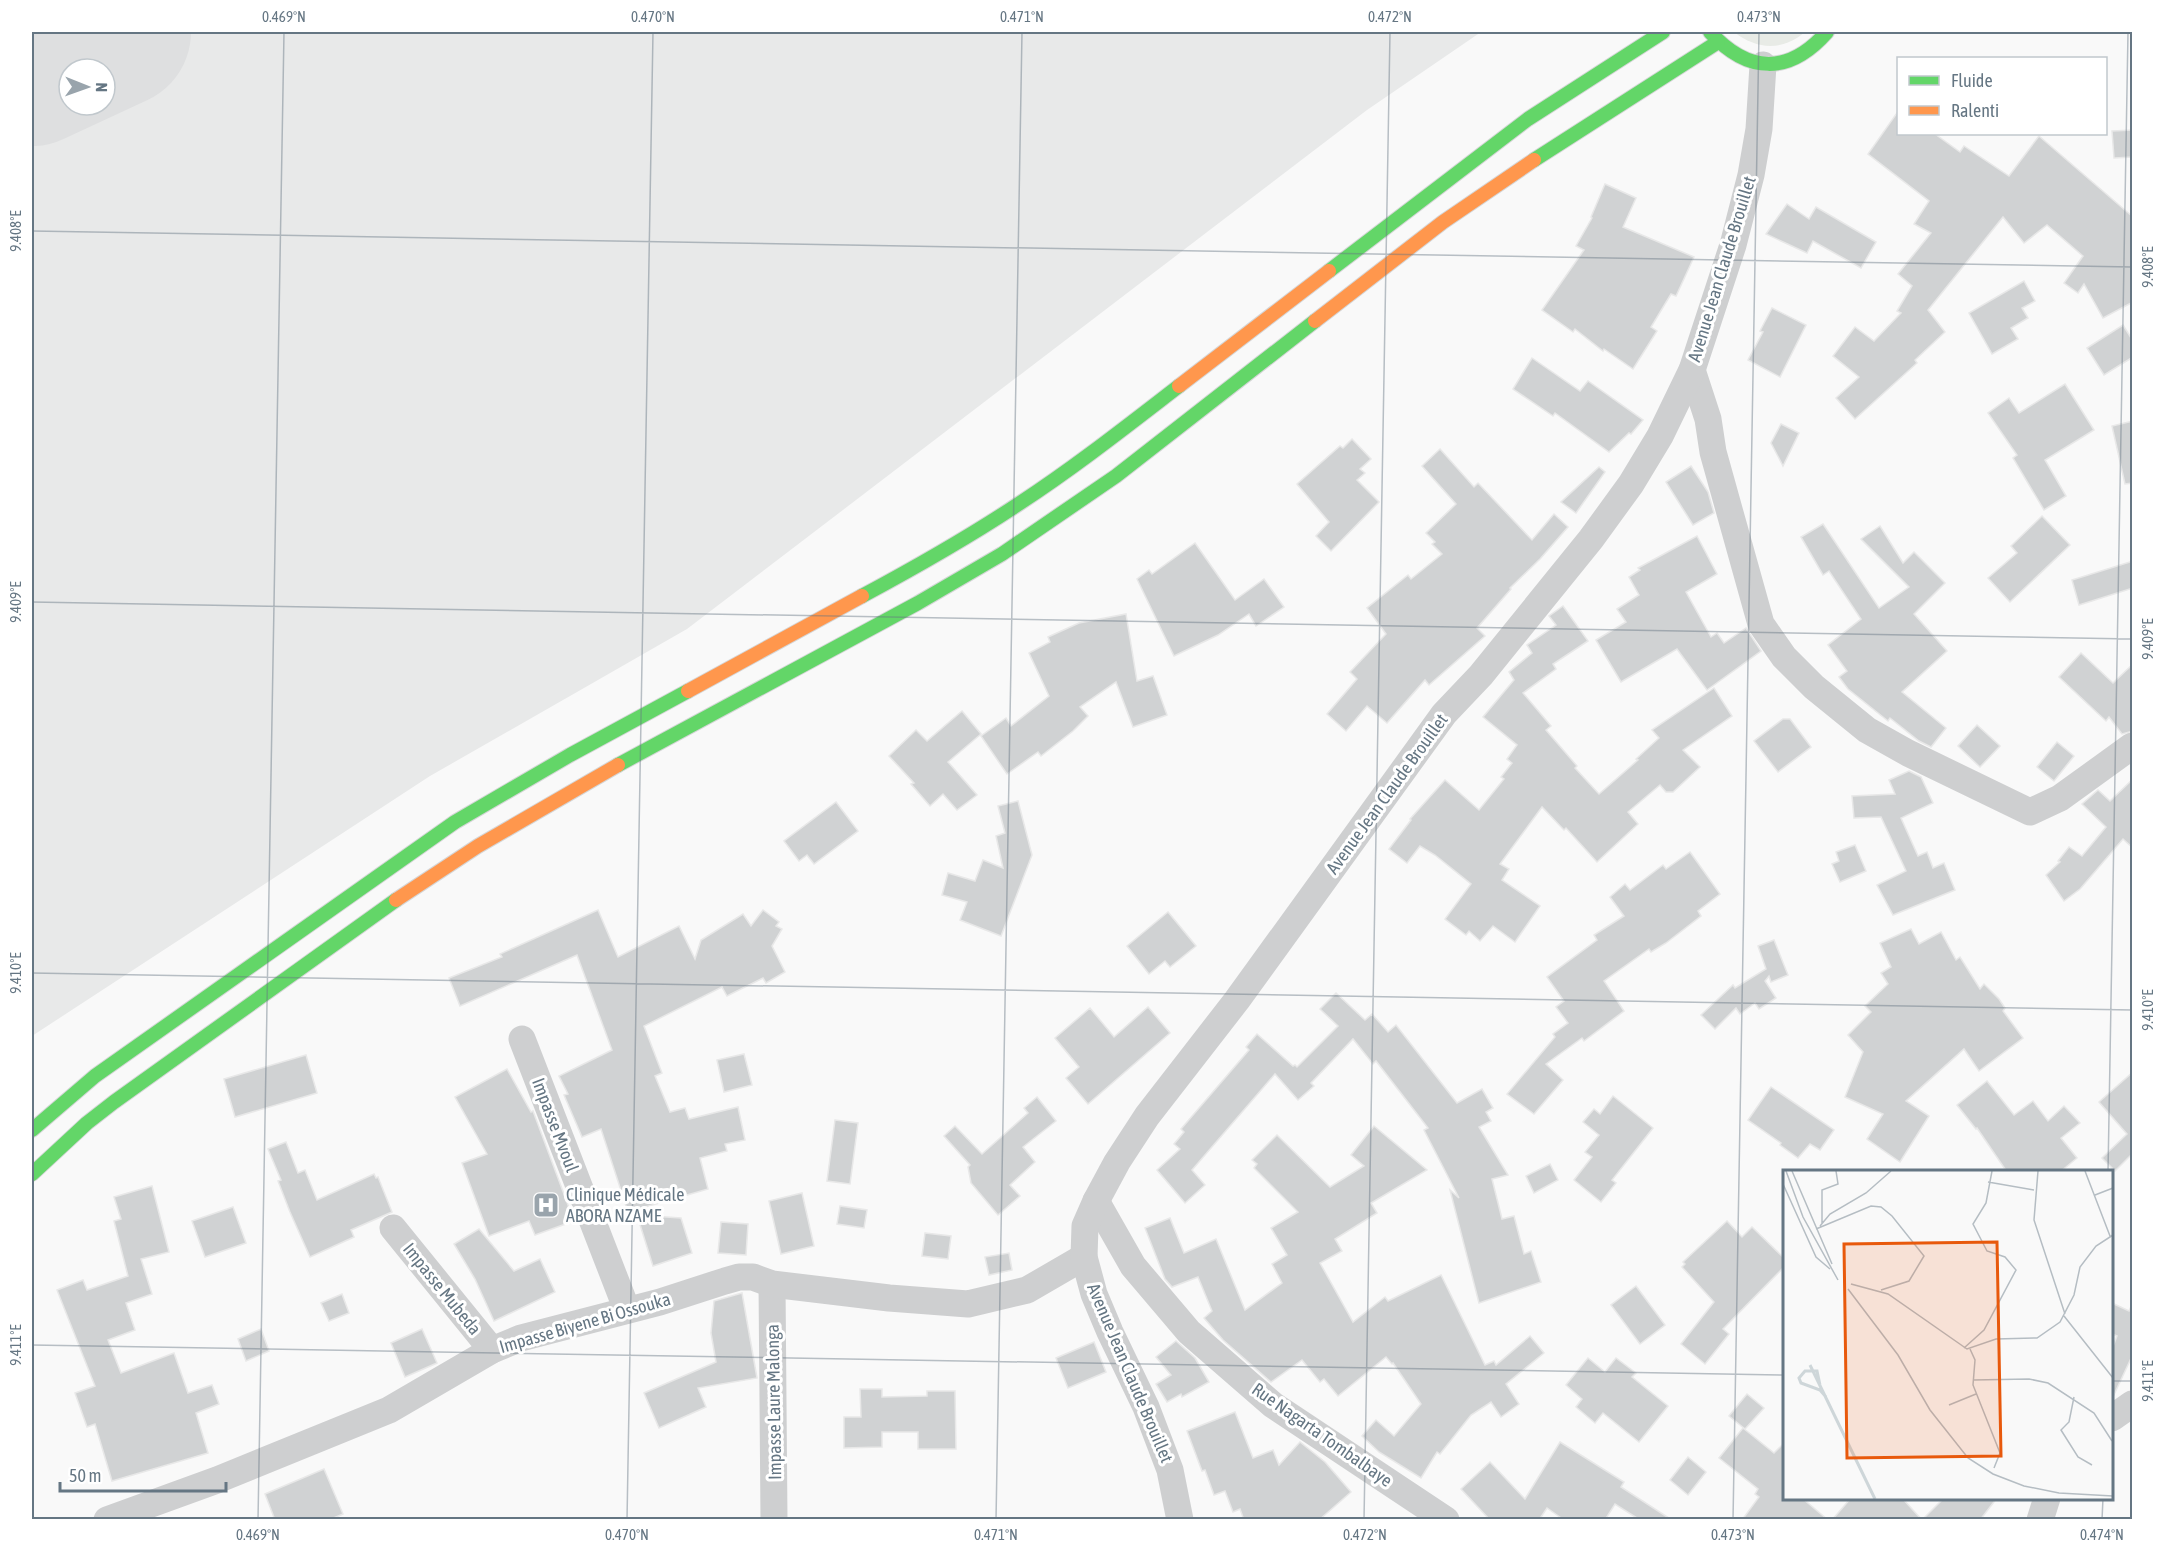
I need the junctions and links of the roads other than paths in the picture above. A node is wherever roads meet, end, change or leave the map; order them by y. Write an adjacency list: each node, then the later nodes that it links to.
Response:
1 (1663, 32): 8 (main road)
2 (1827, 32): 4 (main road)
3 (1714, 37): 4 (main road); 9 (main road)
4 (1763, 65): 5 (street, Avenue Jean Claude Brouillet)
5 (1692, 370): 6 (street); 10 (street, Avenue Jean Claude Brouillet)
6 (2133, 746)
7 (522, 1040): 14 (street, Impasse Mvoul)
8 (32, 1130)
9 (32, 1174)
10 (1096, 1201): 12 (street, Avenue Jean Claude Brouillet); 22 (street, Rue Nagarta Tombalbaye)
11 (393, 1228): 15 (street, Impasse Mubeda)
12 (1084, 1257): 13 (street, Impasse Biyene Bi Ossouka); 21 (street, Avenue Jean Claude Brouillet)
13 (772, 1284): 14 (street, Impasse Biyene Bi Ossouka); 20 (street, Impasse Laure Malonga)
14 (627, 1310): 15 (street, Impasse Biyene Bi Ossouka)
15 (492, 1350): 19 (street, Impasse Biyene Bi Ossouka)
16 (2133, 1404): 17 (street)
17 (2113, 1417)
18 (2046, 1500): 23 (street)
19 (107, 1520)
20 (774, 1520)
21 (1180, 1520)
22 (1446, 1520)
23 (2040, 1520)

